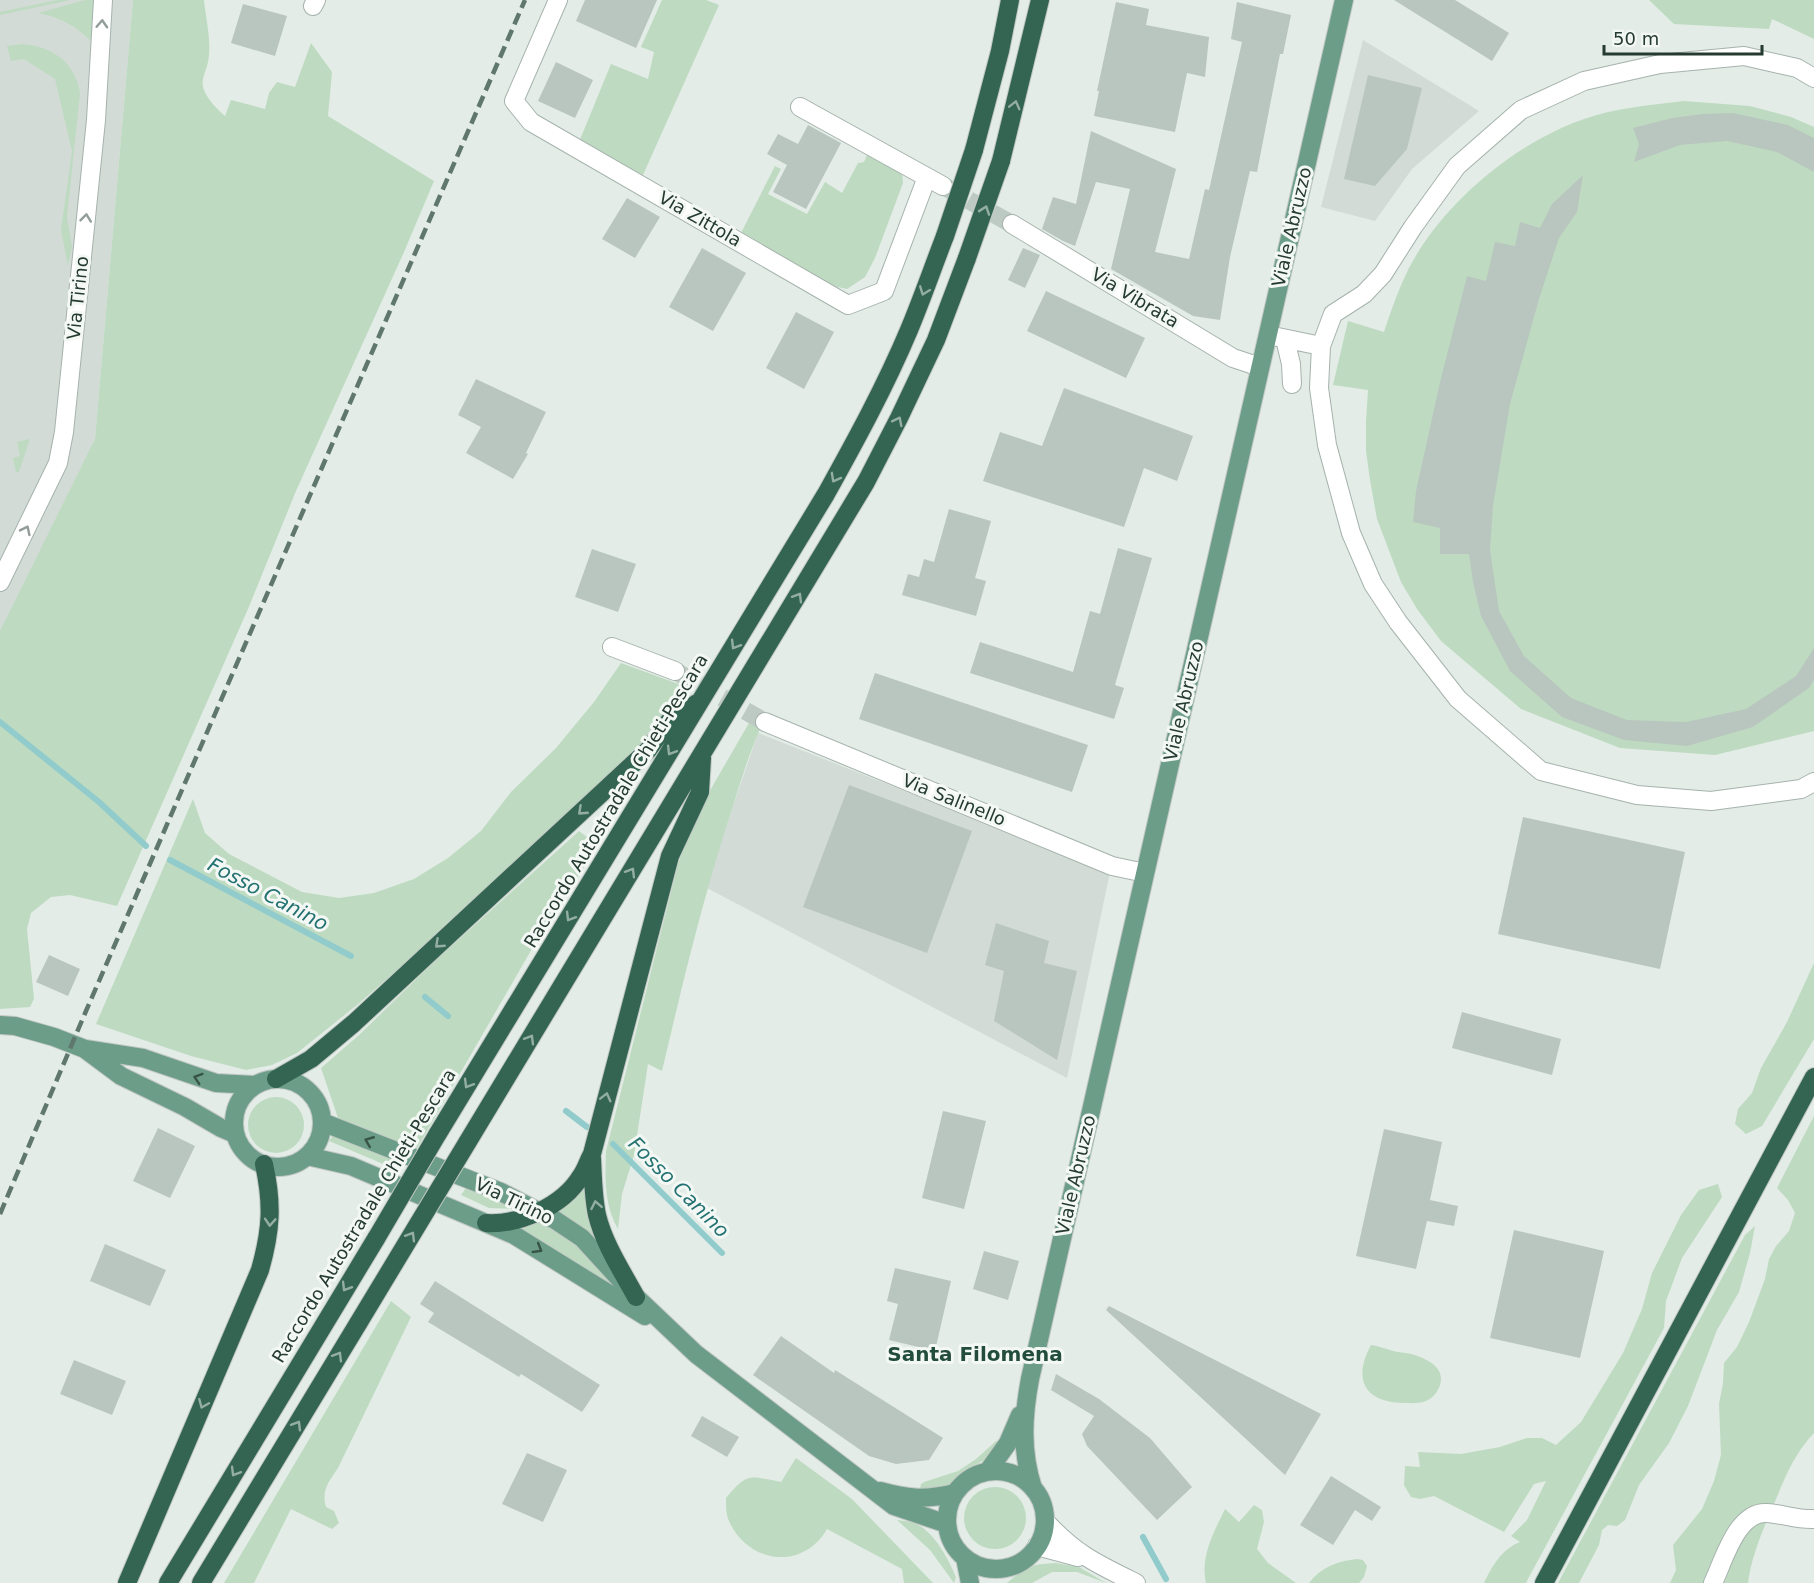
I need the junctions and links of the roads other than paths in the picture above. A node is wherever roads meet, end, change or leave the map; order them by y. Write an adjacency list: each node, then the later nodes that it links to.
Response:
1 (103, 0): 13 (street, Via Tirino, one-way to 1)
2 (558, 0): 7 (street, Via Zittola)
3 (1010, 0): 16 (highway, Raccordo Autostradale Chieti-Pescara, one-way to 16, bridge)
4 (1040, 0): 18 (highway, one-way to 4, bridge)
5 (1344, 0): 9 (main road, Viale Abruzzo)
6 (1814, 78): 10 (street)
7 (800, 107)
8 (1011, 224): 11 (street, Via Vibrata)
9 (1276, 337): 10 (street); 11 (main road, Viale Abruzzo); 12 (street)
10 (1321, 346): 19 (street)
11 (1260, 367): 20 (main road, Viale Abruzzo)
12 (1292, 384)
13 (0, 582)
14 (612, 646): 15 (street)
15 (675, 671)
16 (701, 700): 24 (highway, one-way to 24); 48 (highway, Raccordo Autostradale Chieti-Pescara, one-way to 48, bridge)
17 (765, 722): 20 (street, Via Salinello)
18 (702, 755): 28 (highway, one-way to 18); 49 (highway, one-way to 18, bridge)
19 (1814, 782)
20 (1145, 873): 35 (main road, Viale Abruzzo)
21 (0, 1025): 22 (main road)
22 (85, 1049): 25 (main road, one-way to 22); 27 (main road)
23 (1814, 1077): 53 (highway)
24 (276, 1079): 25 (main road); 26 (main road)
25 (255, 1085): 27 (main road)
26 (322, 1122): 29 (main road); 31 (main road, Via Tirino, one-way to 26)
27 (235, 1134): 30 (main road)
28 (592, 1154): 31 (highway); 33 (highway, one-way to 28)
29 (306, 1156): 30 (main road); 32 (main road, Via Tirino)
30 (264, 1164): 47 (highway, one-way to 47)
31 (540, 1211): 32 (highway); 33 (main road, Via Tirino)
32 (486, 1223): 34 (main road, Via Tirino, one-way to 34)
33 (636, 1297): 34 (main road, Via Tirino)
34 (672, 1333): 38 (main road, Via Tirino)
35 (1025, 1402): 36 (main road, Viale Abruzzo); 37 (main road, Viale Abruzzo)
36 (988, 1471): 37 (main road); 39 (main road)
37 (1033, 1488): 41 (main road)
38 (875, 1490): 39 (main road, Via Tirino); 42 (main road, Via Tirino)
39 (955, 1493): 42 (main road)
40 (1814, 1520): 54 (street)
41 (1045, 1521): 43 (main road); 45 (street)
42 (947, 1524): 44 (main road)
43 (1037, 1546): 45 (street); 46 (main road)
44 (965, 1558): 46 (main road); 50 (main road)
45 (1088, 1560): 52 (street)
46 (1004, 1568): 51 (main road)
47 (127, 1583)
48 (168, 1583)
49 (201, 1583)
50 (970, 1583)
51 (992, 1583)
52 (1136, 1583)
53 (1544, 1583)
54 (1713, 1583)

